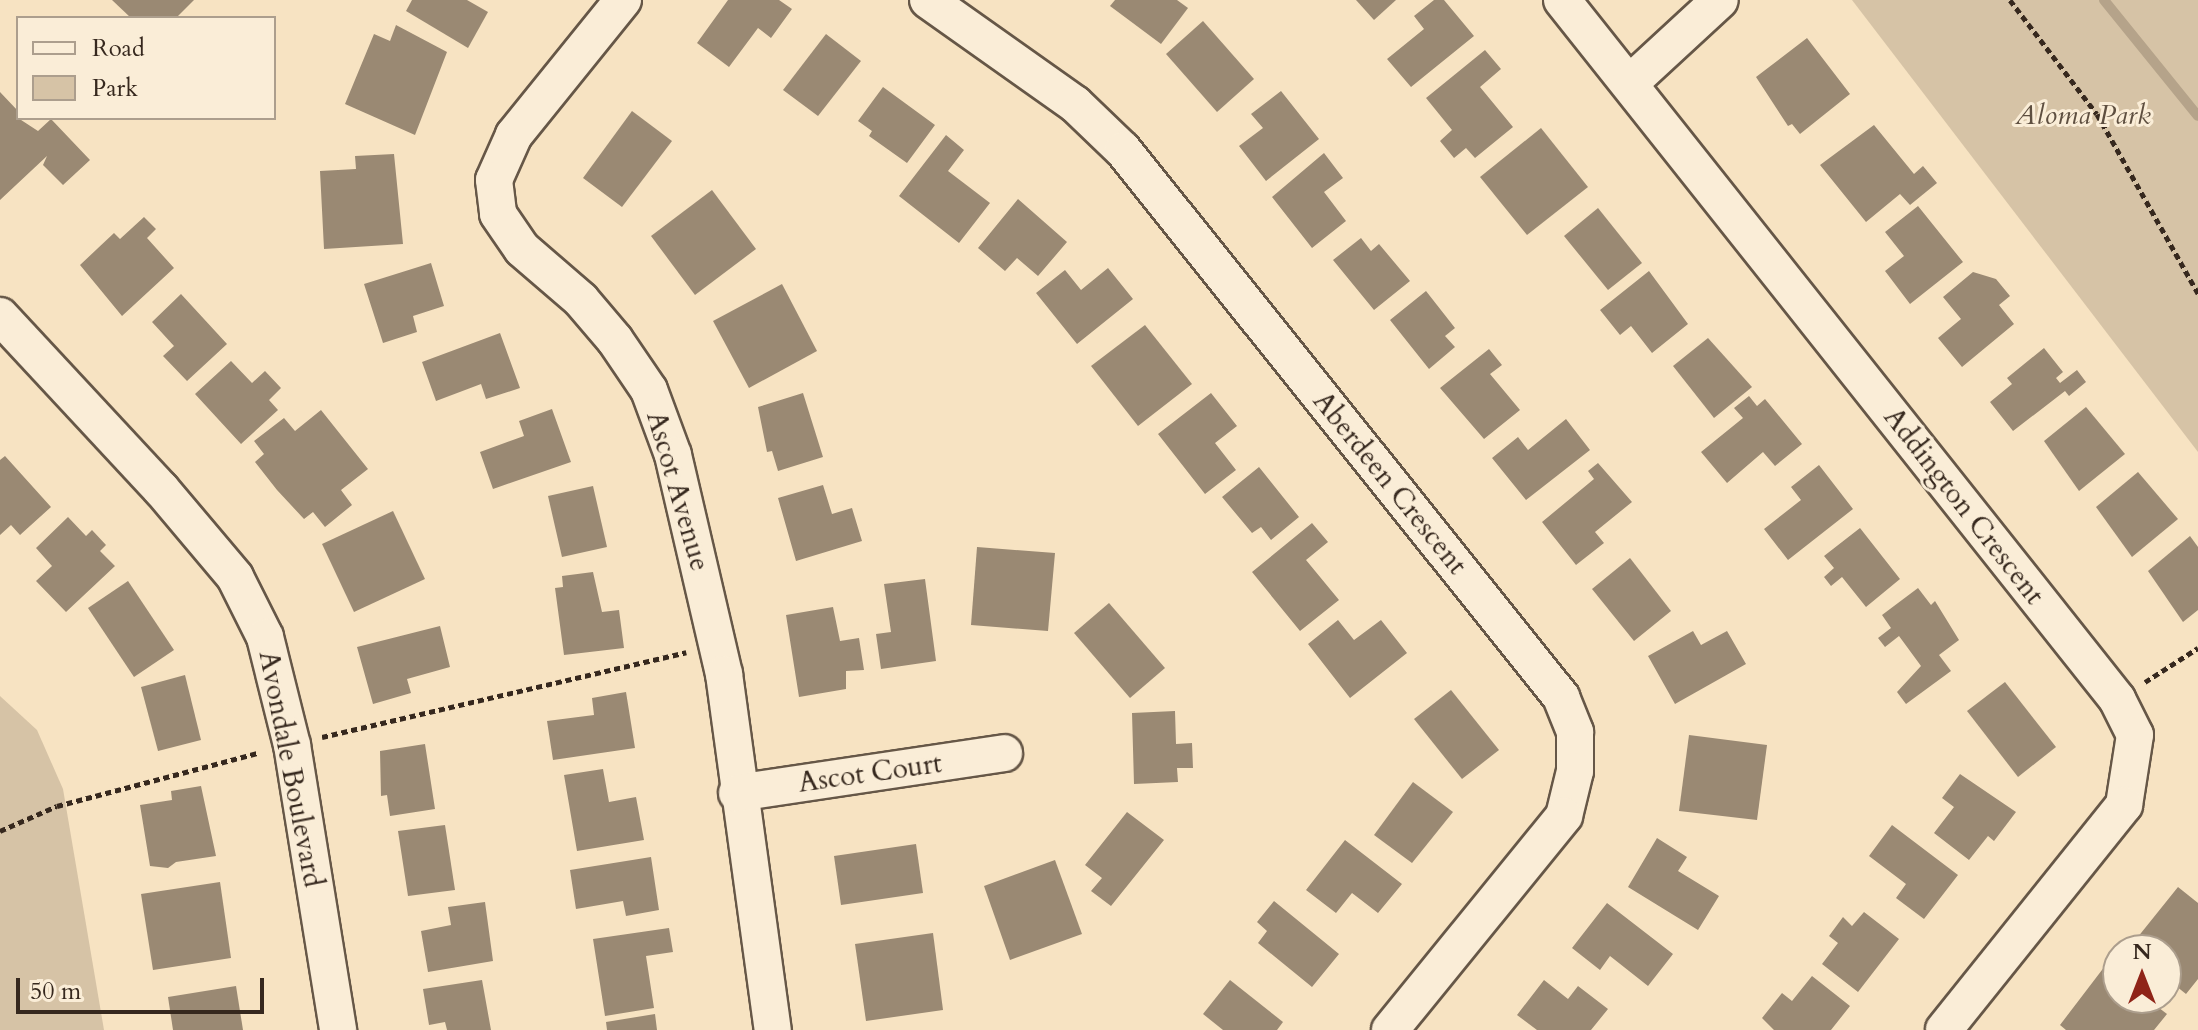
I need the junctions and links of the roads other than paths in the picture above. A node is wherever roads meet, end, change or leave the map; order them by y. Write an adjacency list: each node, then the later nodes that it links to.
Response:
1 (623, 0): 8 (street, Ascot Avenue)
2 (928, 0): 11 (street, Aberdeen Crescent)
3 (1562, 0): 5 (street, Addington Crescent)
4 (1720, 0): 5 (street)
5 (1630, 83): 12 (street, Addington Crescent)
6 (0, 316): 9 (street, Avondale Boulevard)
7 (1004, 753): 8 (street, Ascot Court)
8 (737, 793): 10 (street, Ascot Avenue)
9 (338, 1030)
10 (773, 1030)
11 (1390, 1030)
12 (1944, 1030)

